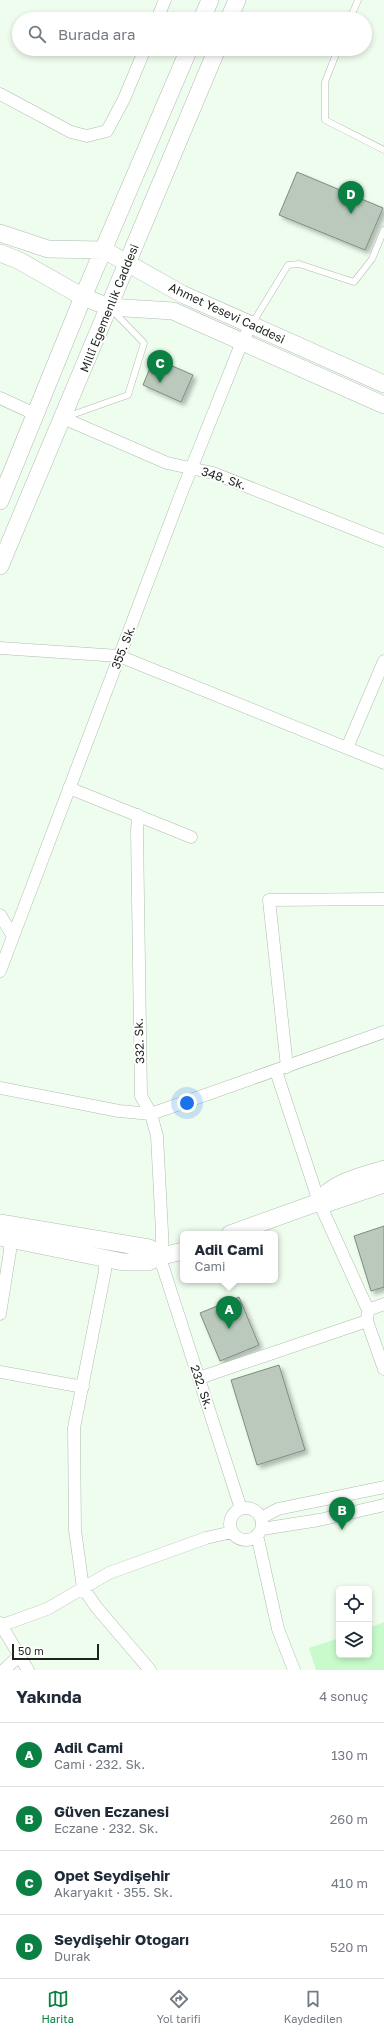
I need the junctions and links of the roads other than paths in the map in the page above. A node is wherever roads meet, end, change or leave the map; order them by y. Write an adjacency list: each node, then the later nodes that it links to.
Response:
1 (165, 0): 5 (street)
2 (210, 0): 6 (street)
3 (237, 0): 7 (street)
4 (358, 0): 8 (lane)
5 (160, 12)
6 (205, 12)
7 (233, 12)
8 (353, 12)
9 (142, 56): 13 (street)
10 (186, 56): 17 (street)
11 (214, 56): 19 (street, Millî Egemenlik Caddesi)
12 (335, 56): 14 (lane)
13 (0, 94)
14 (384, 150)
15 (384, 230): 22 (lane)
16 (0, 233): 17 (street, Ahmet Yesevi Caddesi)
17 (104, 250): 19 (street, Ahmet Yesevi Caddesi); 20 (street)
18 (0, 253): 20 (street, Ahmet Yesevi Caddesi)
19 (127, 262): 21 (street, Millî Egemenlik Caddesi); 22 (street, Ahmet Yesevi Caddesi)
20 (83, 297): 21 (street, Ahmet Yesevi Caddesi); 27 (street)
21 (109, 307): 23 (street, Ahmet Yesevi Caddesi); 28 (street, Millî Egemenlik Caddesi); 28 (lane)
22 (251, 325): 23 (street, 355. Sk.); 24 (street, Ahmet Yesevi Caddesi)
23 (242, 342): 26 (street, Ahmet Yesevi Caddesi); 29 (street, 355. Sk.)
24 (384, 384)
25 (0, 398): 27 (street)
26 (384, 405)
27 (35, 414): 30 (street)
28 (63, 418): 29 (street, 348. Sk.); 32 (street, Millî Egemenlik Caddesi)
29 (192, 468): 31 (street, 348. Sk.); 34 (street, 355. Sk.)
30 (0, 501)
31 (384, 541)
32 (0, 566)
33 (0, 648): 34 (street)
34 (119, 656): 36 (street); 38 (street, 355. Sk.)
35 (384, 661): 36 (street)
36 (347, 748): 37 (street)
37 (384, 763)
38 (69, 788): 39 (street); 43 (street, 355. Sk.)
39 (138, 815): 40 (street); 48 (street, 332. Sk.)
40 (191, 837)
41 (384, 899): 46 (street)
42 (0, 916): 43 (street)
43 (13, 936): 44 (street, 355. Sk.)
44 (0, 971)
45 (384, 1032): 46 (street)
46 (282, 1069): 48 (street); 51 (street)
47 (0, 1088): 48 (street)
48 (151, 1114): 57 (street, 332. Sk.)
49 (384, 1169): 51 (street)
50 (384, 1184): 51 (street)
51 (318, 1202): 53 (street); 60 (street)
52 (0, 1223): 57 (street)
53 (238, 1231)
54 (4, 1238): 56 (street); 59 (street)
55 (180, 1252): 57 (street)
56 (105, 1258): 57 (street); 64 (street)
57 (162, 1260): 63 (street, 232. Sk.)
58 (384, 1304): 60 (street)
59 (0, 1314)
60 (368, 1315): 61 (street); 63 (street)
61 (384, 1369)
62 (0, 1372): 64 (street)
63 (199, 1378): 67 (street, 232. Sk.)
64 (83, 1387): 70 (street)
65 (384, 1487): 68 (street)
66 (384, 1505): 68 (street)
67 (241, 1509): 68 (street); 69 (street)
68 (260, 1527): 69 (street); 76 (street)
69 (232, 1532): 70 (street)
70 (83, 1588): 71 (street); 75 (street)
71 (0, 1625): 72 (street)
72 (20, 1655): 73 (street); 74 (street)
73 (4, 1670)
74 (28, 1670)
75 (150, 1670)
76 (294, 1670)

